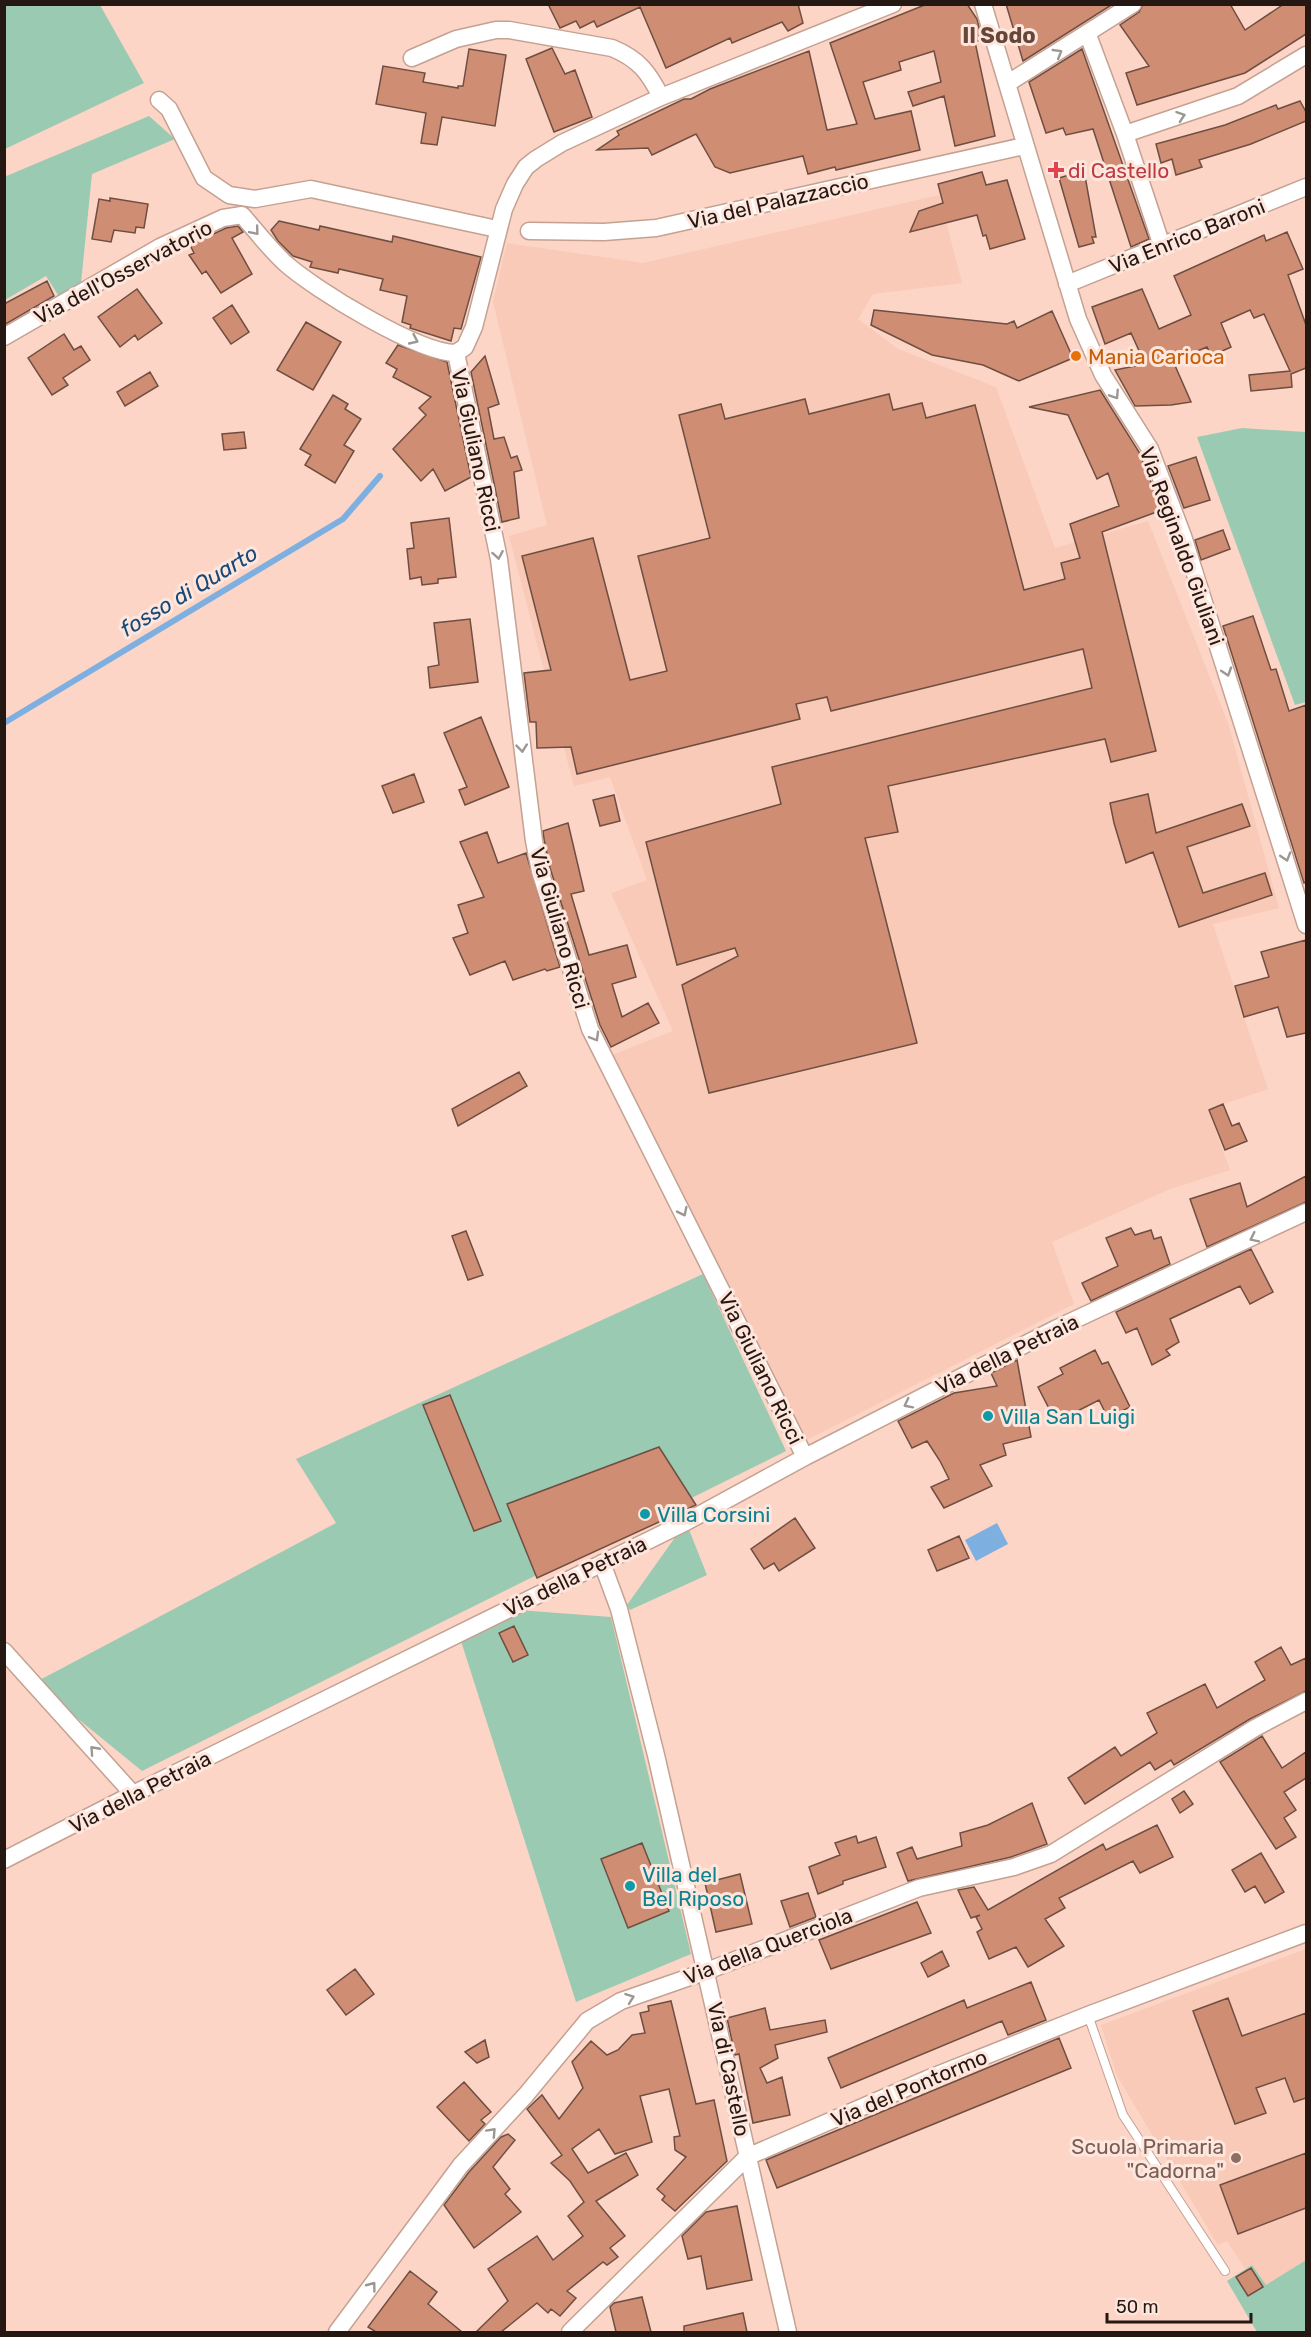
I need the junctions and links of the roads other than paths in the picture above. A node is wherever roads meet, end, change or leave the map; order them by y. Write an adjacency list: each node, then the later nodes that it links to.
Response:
1 (893, 4): 8 (street)
2 (982, 4): 7 (street, Via Reginaldo Giuliani)
3 (1133, 4): 4 (street)
4 (1088, 35): 7 (street, one-way to 4); 10 (street)
5 (1306, 55): 10 (street, one-way to 5)
6 (412, 58): 8 (street)
7 (1008, 83): 11 (street, Via Reginaldo Giuliani)
8 (661, 98): 13 (street)
9 (159, 100): 13 (street)
10 (1125, 134): 15 (street)
11 (1024, 146): 14 (street, Via del Palazzaccio); 16 (street, Via Reginaldo Giuliani)
12 (1306, 187): 15 (street, Via Enrico Baroni)
13 (498, 229): 18 (street)
14 (529, 231)
15 (1162, 246): 16 (street, Via Enrico Baroni)
16 (1067, 284): 19 (street, Via Reginaldo Giuliani, one-way to 19)
17 (4, 338): 18 (street, Via dell'Osservatorio, one-way to 18)
18 (456, 354): 21 (street, Via Giuliano Ricci, one-way to 21)
19 (1306, 925)
20 (1306, 1212): 21 (street, Via della Petraia, one-way to 21)
21 (805, 1456): 22 (street, Via della Petraia)
22 (602, 1563): 25 (street, Via della Petraia); 28 (street, Via di Castello)
23 (4, 1651): 25 (street, one-way to 23)
24 (1306, 1701): 28 (street, Via della Querciola)
25 (133, 1794): 26 (street, Via della Petraia)
26 (4, 1860)
27 (1306, 1933): 29 (street, Via del Pontormo)
28 (707, 1971): 30 (street, Via di Castello); 32 (street, Via della Querciola, one-way to 28)
29 (1088, 2015): 30 (street, Via del Pontormo); 31 (lane)
30 (747, 2157): 33 (street, Via del Pontormo); 34 (street, Via di Castello)
31 (1225, 2271)
32 (337, 2332)
33 (570, 2332)
34 (789, 2332)

